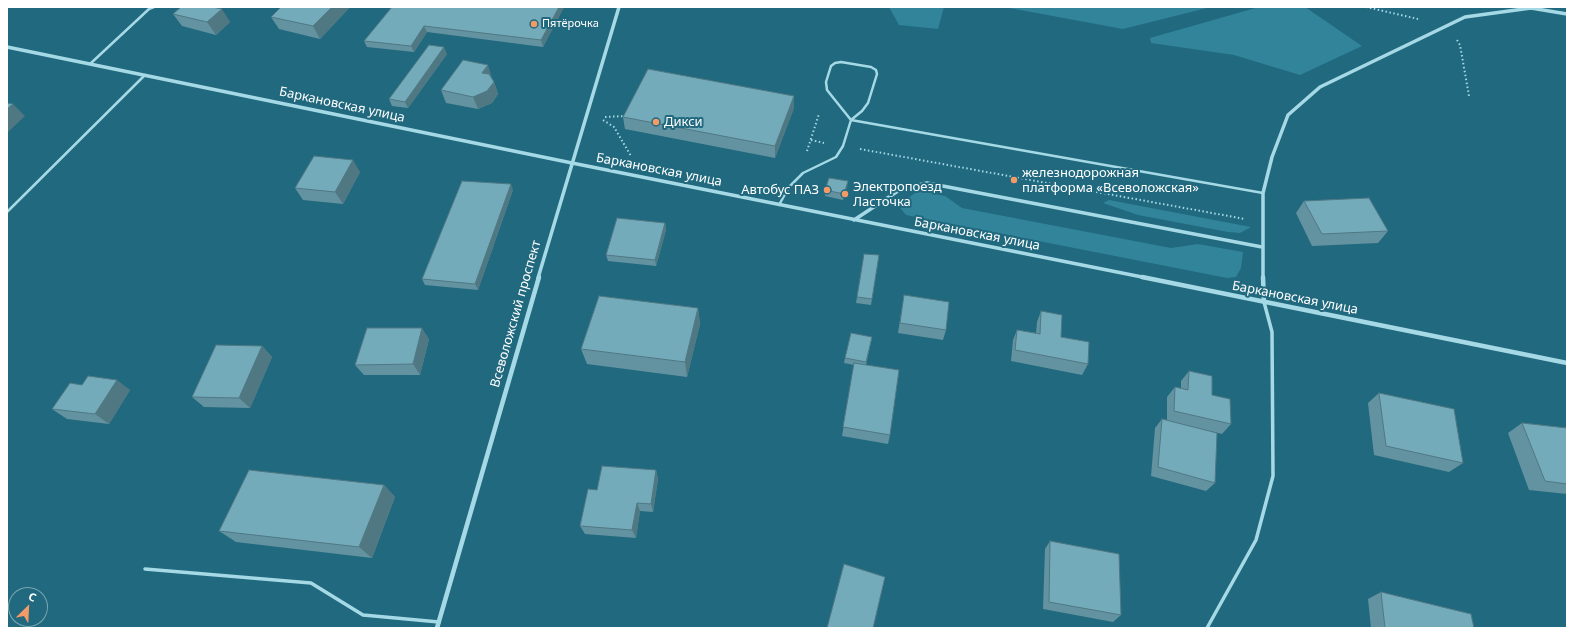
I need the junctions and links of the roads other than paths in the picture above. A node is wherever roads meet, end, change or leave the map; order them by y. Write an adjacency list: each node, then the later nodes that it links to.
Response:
1 (154, 7): 5 (lane)
2 (619, 7): 8 (street, Всеволожский проспект)
3 (1567, 14): 9 (street)
4 (7, 47): 5 (street, Баркановская улица)
5 (90, 64): 6 (street, Баркановская улица)
6 (145, 75): 8 (street, Баркановская улица); 11 (lane)
7 (851, 120): 7 (lane); 9 (lane); 10 (lane)
8 (572, 163): 10 (street, Баркановская улица); 17 (street, Всеволожский проспект)
9 (1263, 193): 13 (street)
10 (779, 205): 12 (street, Баркановская улица)
11 (7, 212)
12 (854, 220): 13 (street); 14 (street, Баркановская улица)
13 (1262, 247): 14 (street)
14 (1264, 302): 15 (street, Баркановская улица); 19 (lane)
15 (1567, 364)
16 (145, 568): 17 (lane)
17 (439, 622): 18 (street, Всеволожский проспект)
18 (437, 628)
19 (1207, 628)

